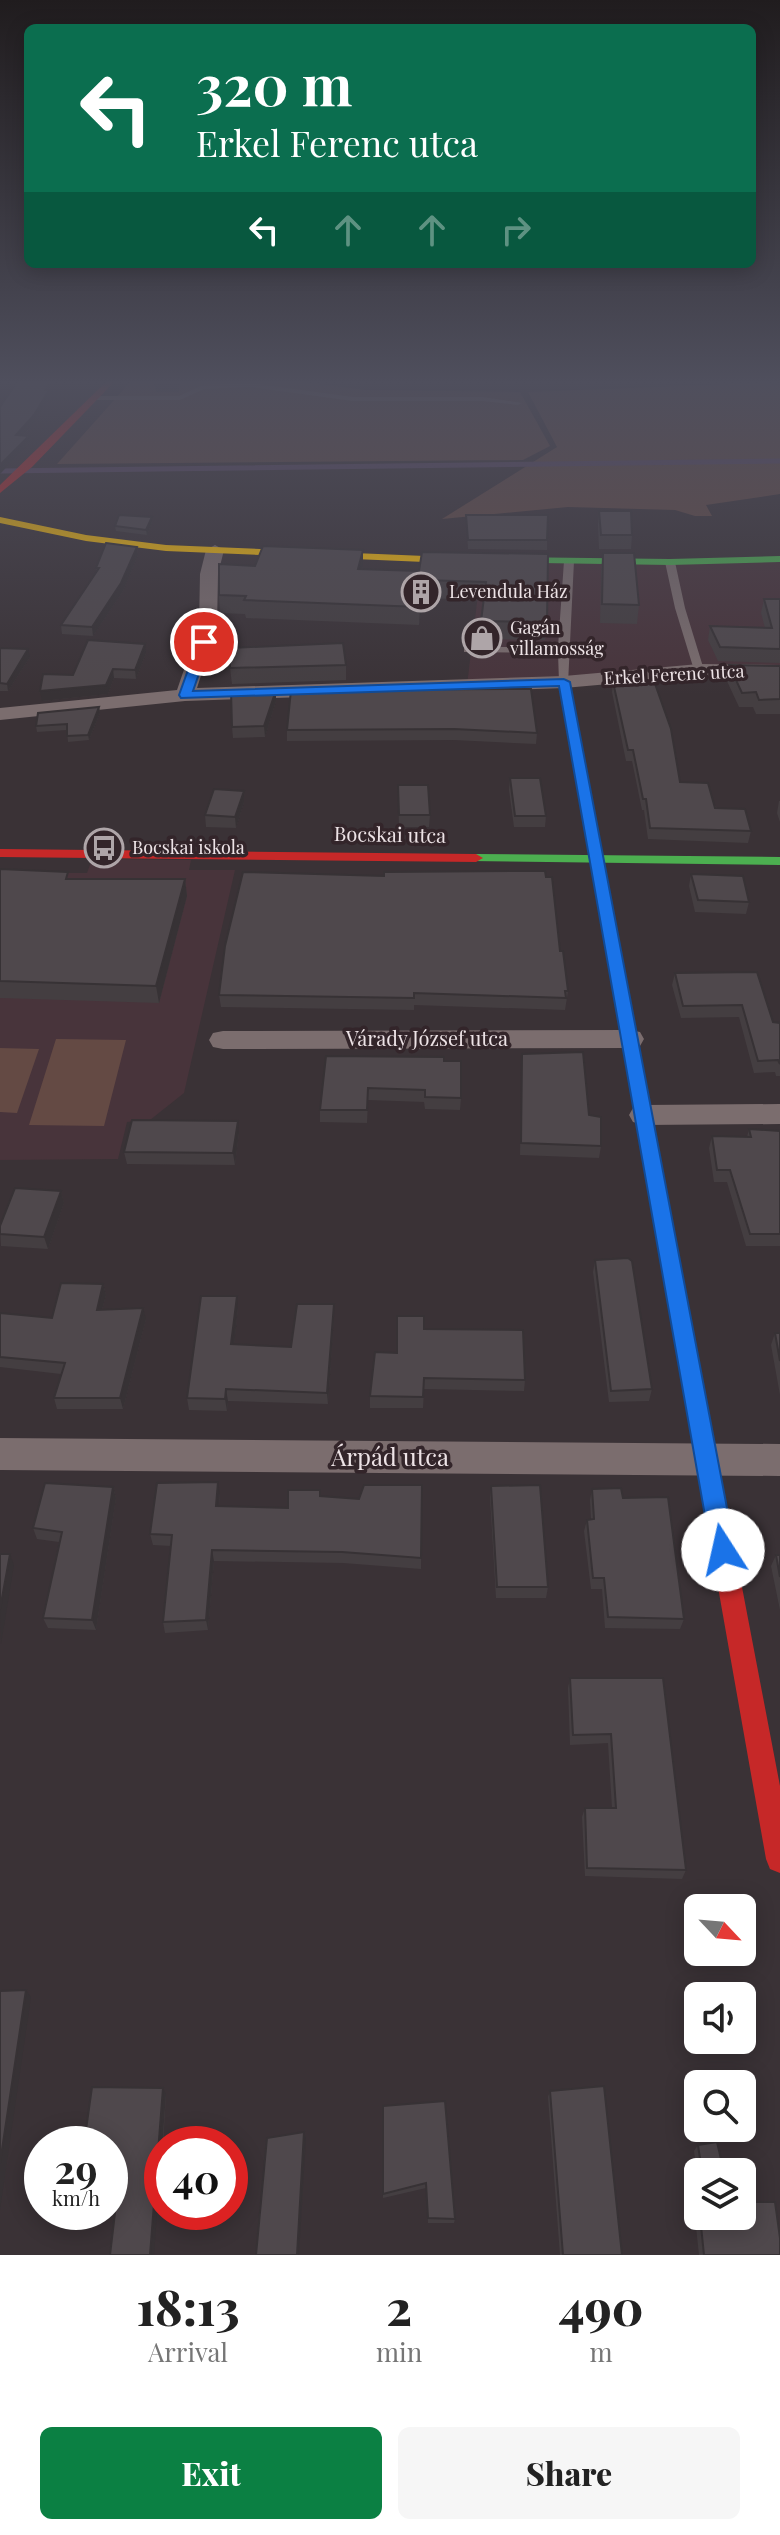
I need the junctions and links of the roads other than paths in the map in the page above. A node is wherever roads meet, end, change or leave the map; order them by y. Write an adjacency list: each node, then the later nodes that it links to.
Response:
1 (0, 520): 2 (street)
2 (215, 550): 4 (street); 11 (street)
3 (780, 559): 5 (street)
4 (569, 561): 5 (street); 7 (lane)
5 (670, 562): 8 (lane)
6 (468, 650): 7 (lane)
7 (563, 650): 10 (lane)
8 (699, 670): 9 (street, Erkel Ferenc utca); 10 (street, Erkel Ferenc utca)
9 (780, 671)
10 (564, 682): 11 (street, Erkel Ferenc utca); 14 (street)
11 (185, 695): 12 (street, Erkel Ferenc utca)
12 (0, 714)
13 (0, 853): 14 (street, Bocskai utca)
14 (597, 860): 15 (street, Bocskai utca); 16 (street)
15 (780, 861)
16 (630, 1039): 17 (street, Várady József utca); 19 (street)
17 (223, 1040)
18 (780, 1114): 19 (street)
19 (644, 1115): 21 (street)
20 (0, 1454): 21 (street, Árpád utca)
21 (707, 1460): 22 (street, Árpád utca); 23 (street)
22 (780, 1460)
23 (780, 1859)

